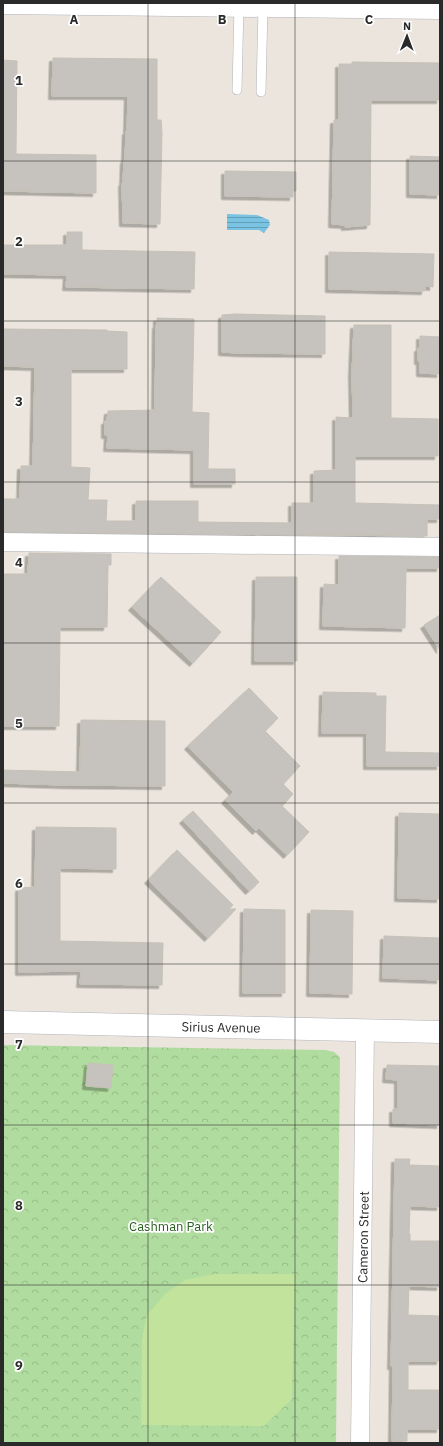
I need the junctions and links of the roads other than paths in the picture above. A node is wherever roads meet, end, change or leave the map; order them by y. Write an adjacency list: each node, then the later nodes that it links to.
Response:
1 (3, 3): 2 (street)
2 (239, 6): 3 (street); 5 (lane)
3 (263, 6): 4 (street); 6 (lane)
4 (440, 8)
5 (237, 90)
6 (261, 92)
7 (3, 542): 8 (street)
8 (440, 547)
9 (3, 1022): 10 (street, Sirius Avenue)
10 (365, 1030): 11 (street, Sirius Avenue); 12 (street, Cameron Street)
11 (440, 1032)
12 (360, 1443)

